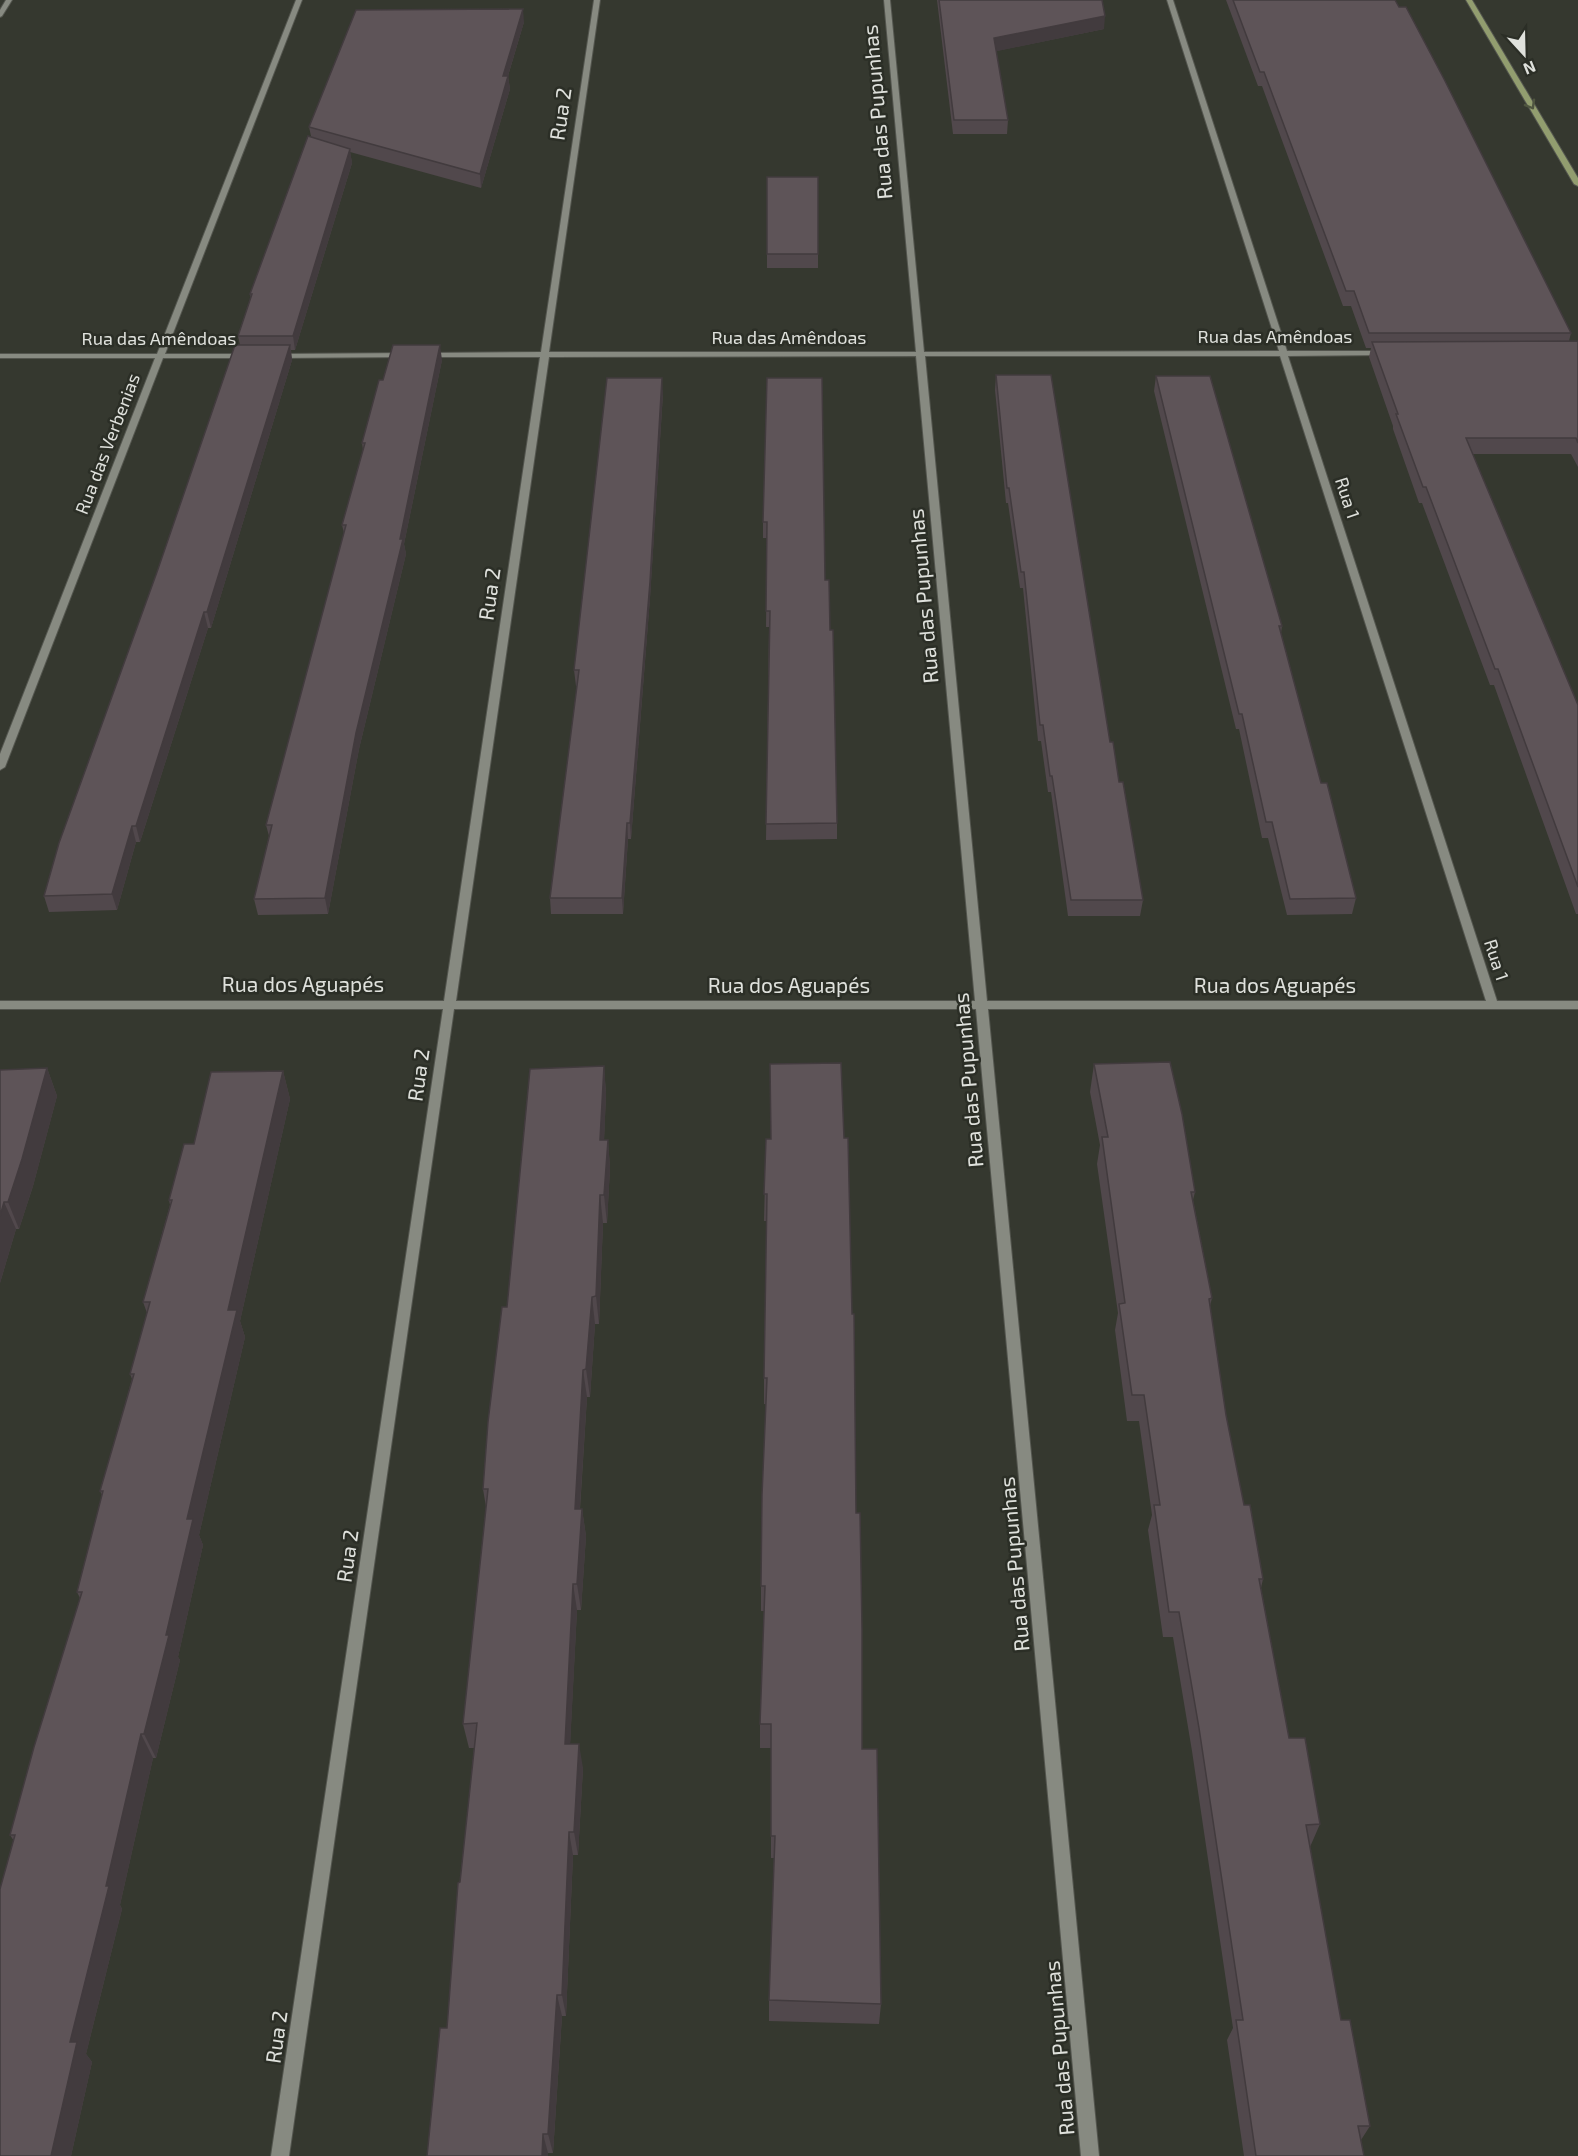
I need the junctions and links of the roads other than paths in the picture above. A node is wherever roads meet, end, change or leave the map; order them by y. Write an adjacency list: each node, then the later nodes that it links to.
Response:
1 (9, 0): 7 (street)
2 (299, 0): 14 (street, Rua das Verbenias)
3 (597, 0): 12 (street, Rua 2)
4 (886, 0): 11 (street, Rua das Pupunhas)
5 (1170, 0): 9 (street, Rua 1)
6 (1469, 0): 8 (street, one-way to 8)
7 (0, 15)
8 (1578, 184)
9 (1283, 353): 10 (street, Rua das Amêndoas); 11 (street, Rua das Amêndoas); 21 (street, Rua 1)
10 (1389, 353)
11 (920, 354): 12 (street, Rua das Amêndoas); 20 (street, Rua das Pupunhas)
12 (545, 355): 16 (street, Rua das Amêndoas); 19 (street, Rua 2)
13 (0, 356): 14 (street, Rua das Amêndoas)
14 (160, 356): 15 (street, Rua das Amêndoas); 17 (street, Rua das Verbenias)
15 (254, 356)
16 (265, 356)
17 (0, 767)
18 (0, 1005): 19 (street, Rua dos Aguapés)
19 (449, 1005): 20 (street, Rua dos Aguapés); 23 (street, Rua 2)
20 (982, 1005): 21 (street, Rua dos Aguapés); 24 (street, Rua das Pupunhas)
21 (1493, 1005): 22 (street, Rua dos Aguapés)
22 (1578, 1005)
23 (280, 2156)
24 (1090, 2156)

